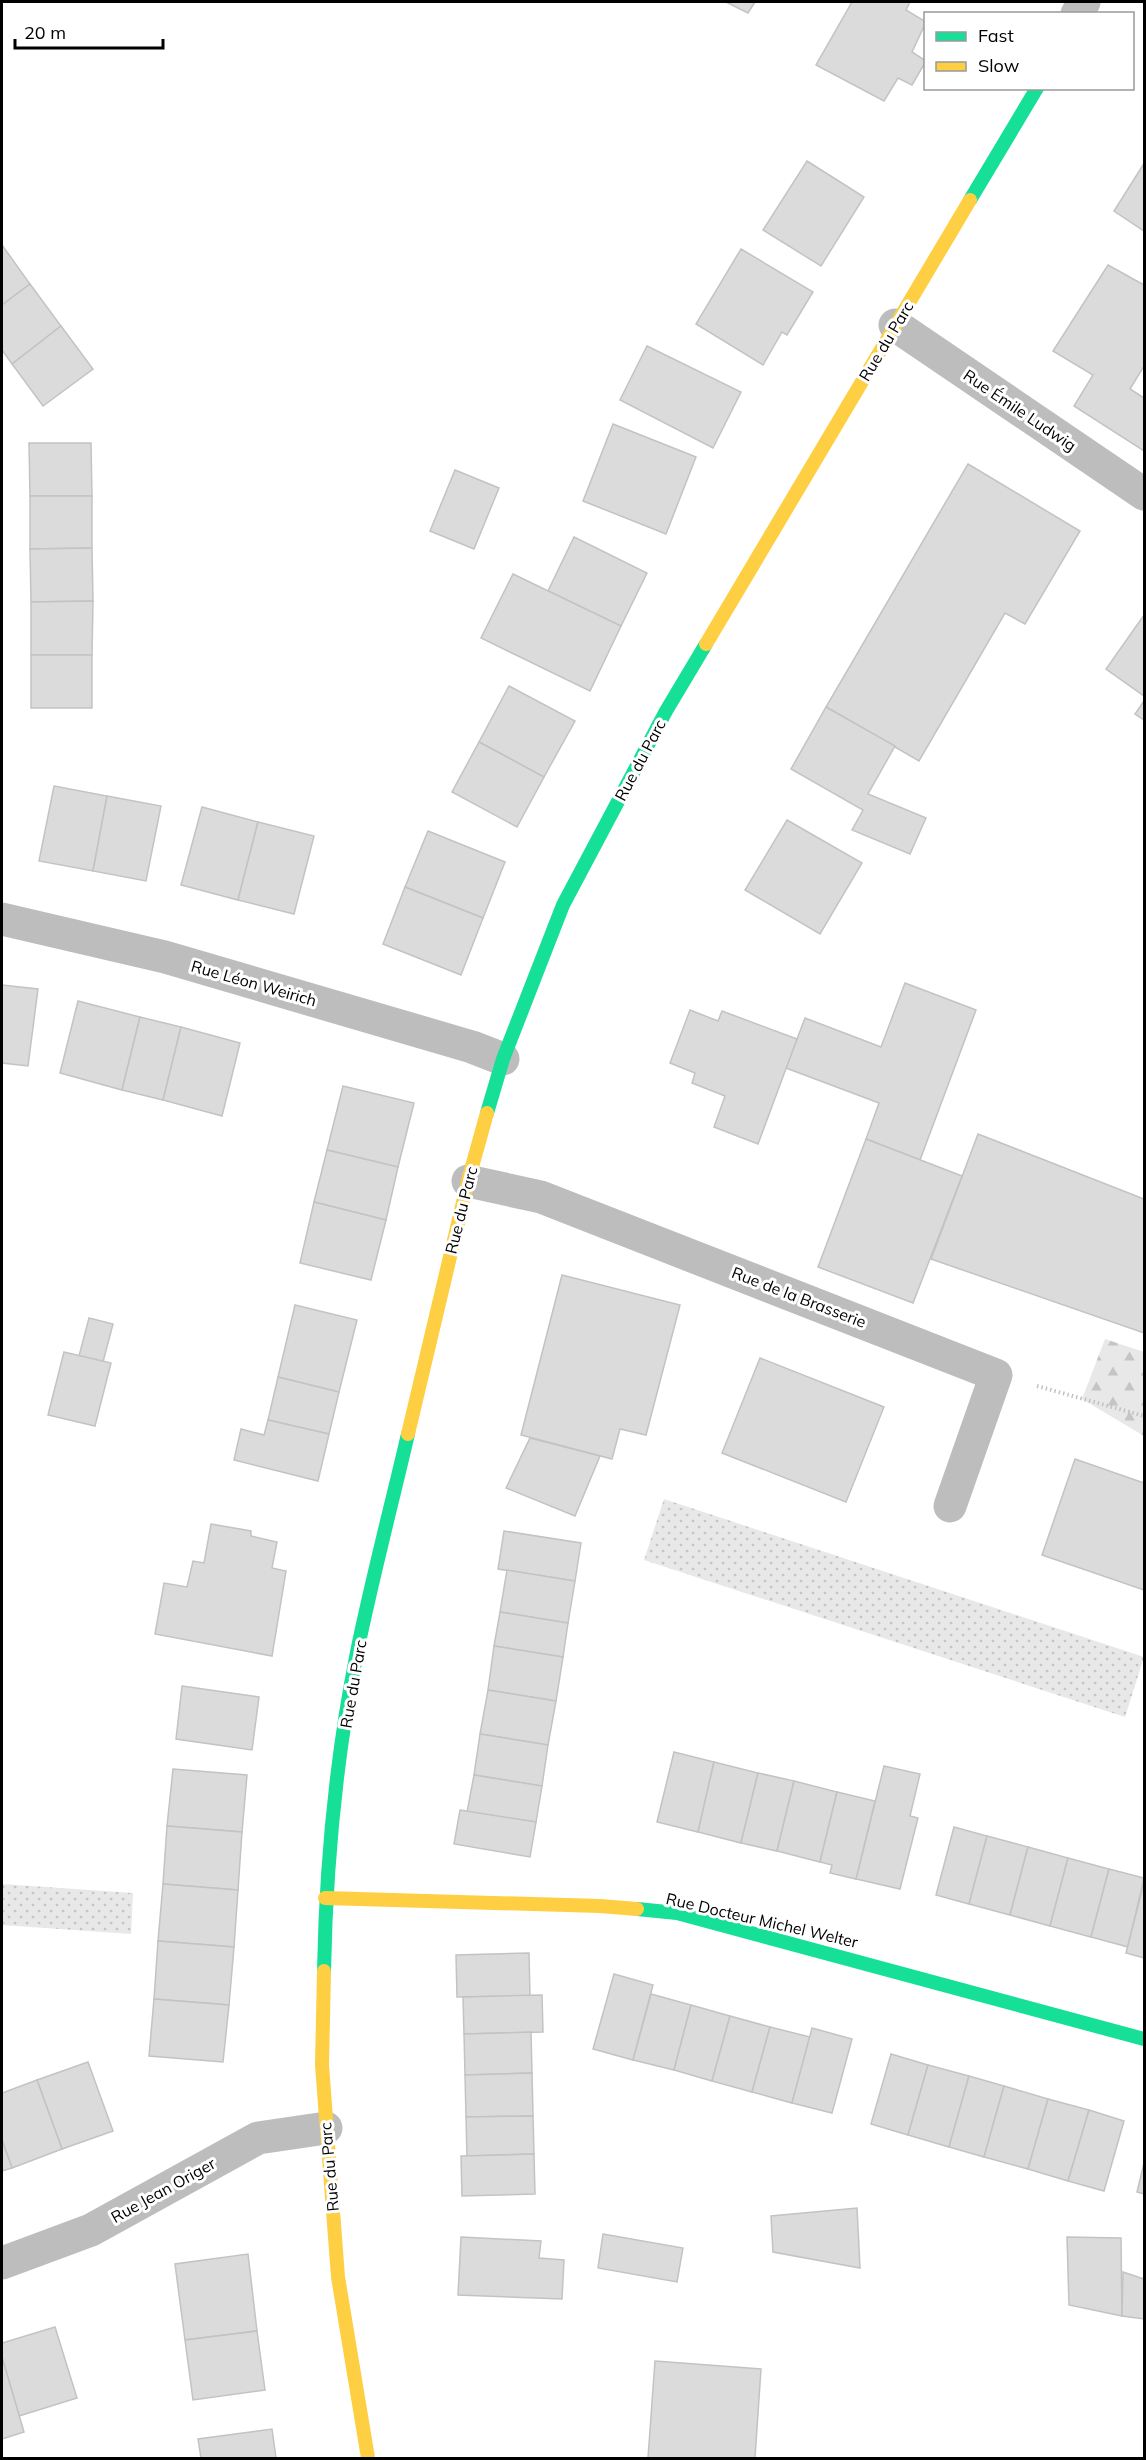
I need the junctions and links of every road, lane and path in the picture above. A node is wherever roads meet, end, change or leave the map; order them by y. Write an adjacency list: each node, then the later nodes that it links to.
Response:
1 (1036, 90): 2 (street, Rue du Parc)
2 (895, 325): 3 (street, Rue Émile Ludwig); 5 (street, Rue du Parc)
3 (1144, 494)
4 (2, 920): 5 (street, Rue Léon Weirich)
5 (503, 1059): 6 (street, Rue du Parc)
6 (468, 1181): 9 (street, Rue de la Brasserie); 10 (street, Rue du Parc)
7 (1082, 1399): 8 (path)
8 (1144, 1416)
9 (950, 1506)
10 (325, 1898): 11 (street, Rue Docteur Michel Welter); 12 (street, Rue du Parc)
11 (1144, 2039)
12 (326, 2128): 13 (street, Rue Jean Origer); 14 (street, Rue du Parc)
13 (2, 2263)
14 (368, 2458)

